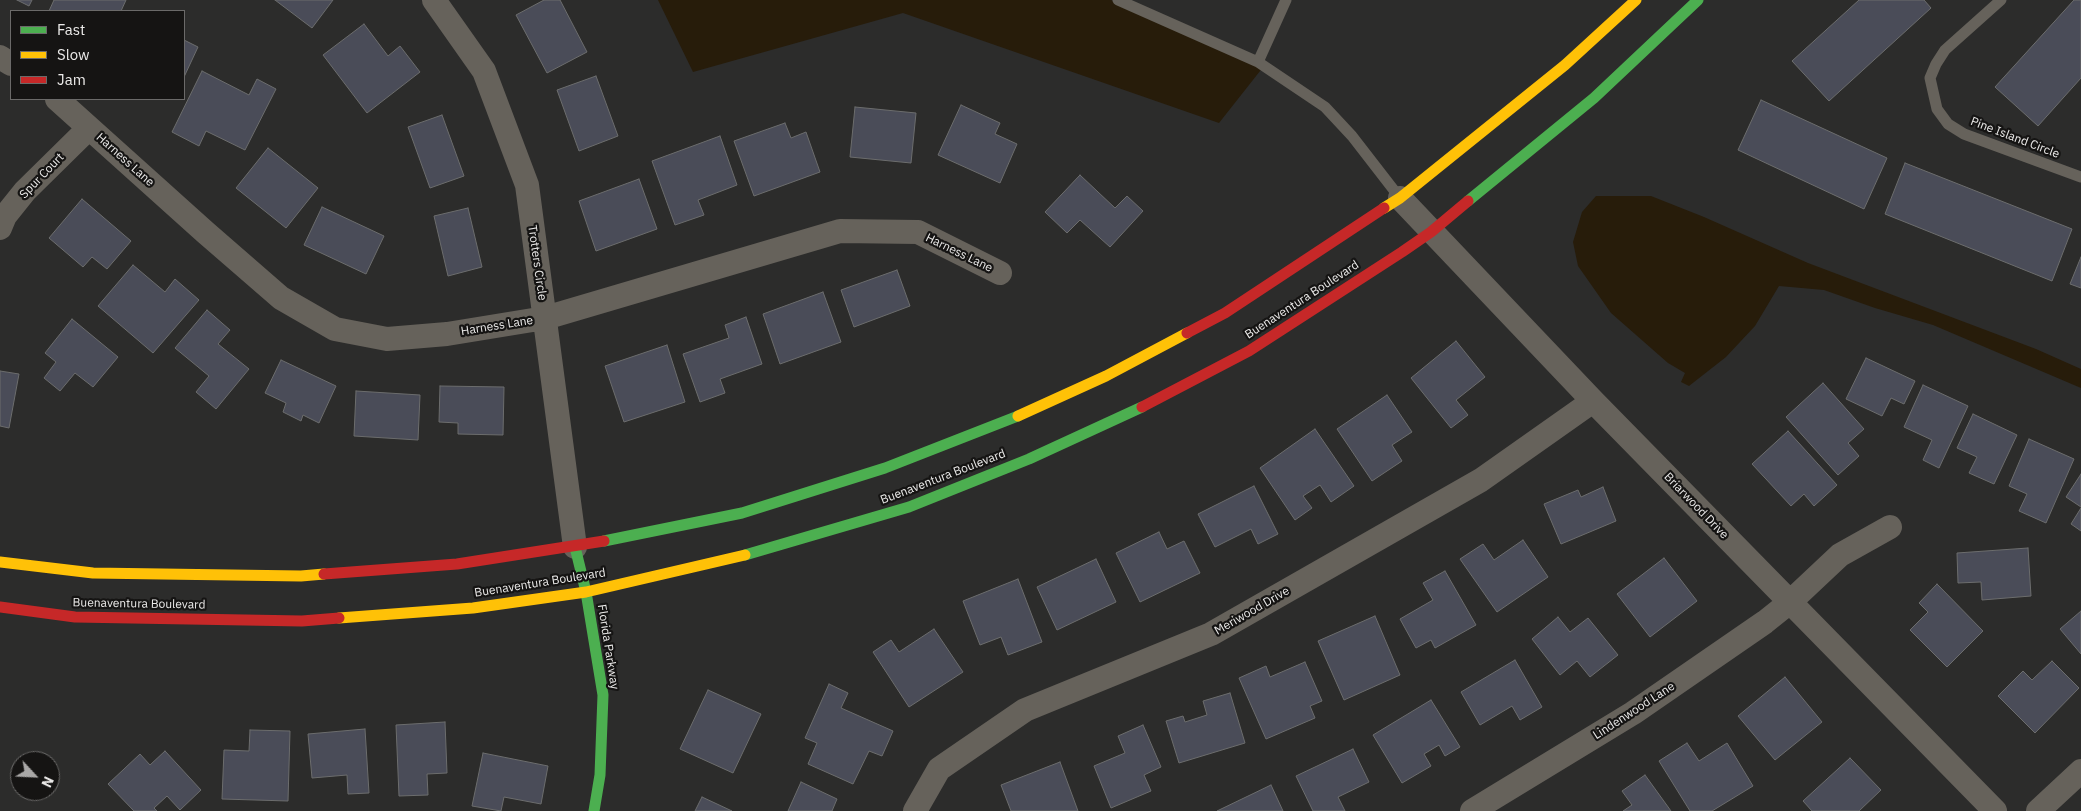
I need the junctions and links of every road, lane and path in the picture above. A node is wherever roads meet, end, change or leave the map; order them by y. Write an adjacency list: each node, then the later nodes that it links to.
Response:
1 (434, 0): 15 (street, Trotters Circle)
2 (1118, 0): 7 (lane)
3 (1286, 0): 7 (lane)
4 (1636, 0): 11 (main road)
5 (1698, 0): 13 (main road, Buenaventura Boulevard)
6 (2001, 0): 10 (lane, Pine Island Circle)
7 (1258, 62): 11 (lane)
8 (58, 100): 9 (street, Harness Lane)
9 (89, 128): 12 (street, Spur Court); 15 (street, Harness Lane)
10 (2081, 177)
11 (1400, 198): 13 (street, Briarwood Drive); 18 (main road)
12 (0, 228)
13 (1432, 232): 16 (street, Briarwood Drive); 20 (main road, Buenaventura Boulevard)
14 (1000, 273): 15 (street, Harness Lane)
15 (545, 318): 18 (street, Trotters Circle)
16 (1593, 401): 21 (street, Briarwood Drive); 26 (street, Meriwood Drive)
17 (1890, 526): 21 (street, Lindenwood Lane)
18 (575, 547): 19 (main road); 20 (main road, Florida Parkway)
19 (0, 562)
20 (586, 592): 22 (main road, Buenaventura Boulevard); 25 (main road, Florida Parkway)
21 (1790, 602): 24 (street, Briarwood Drive); 27 (street, Lindenwood Lane)
22 (0, 607)
23 (2081, 771): 28 (street)
24 (1986, 808)
25 (594, 811)
26 (915, 811)
27 (1472, 811)
28 (2038, 811)

